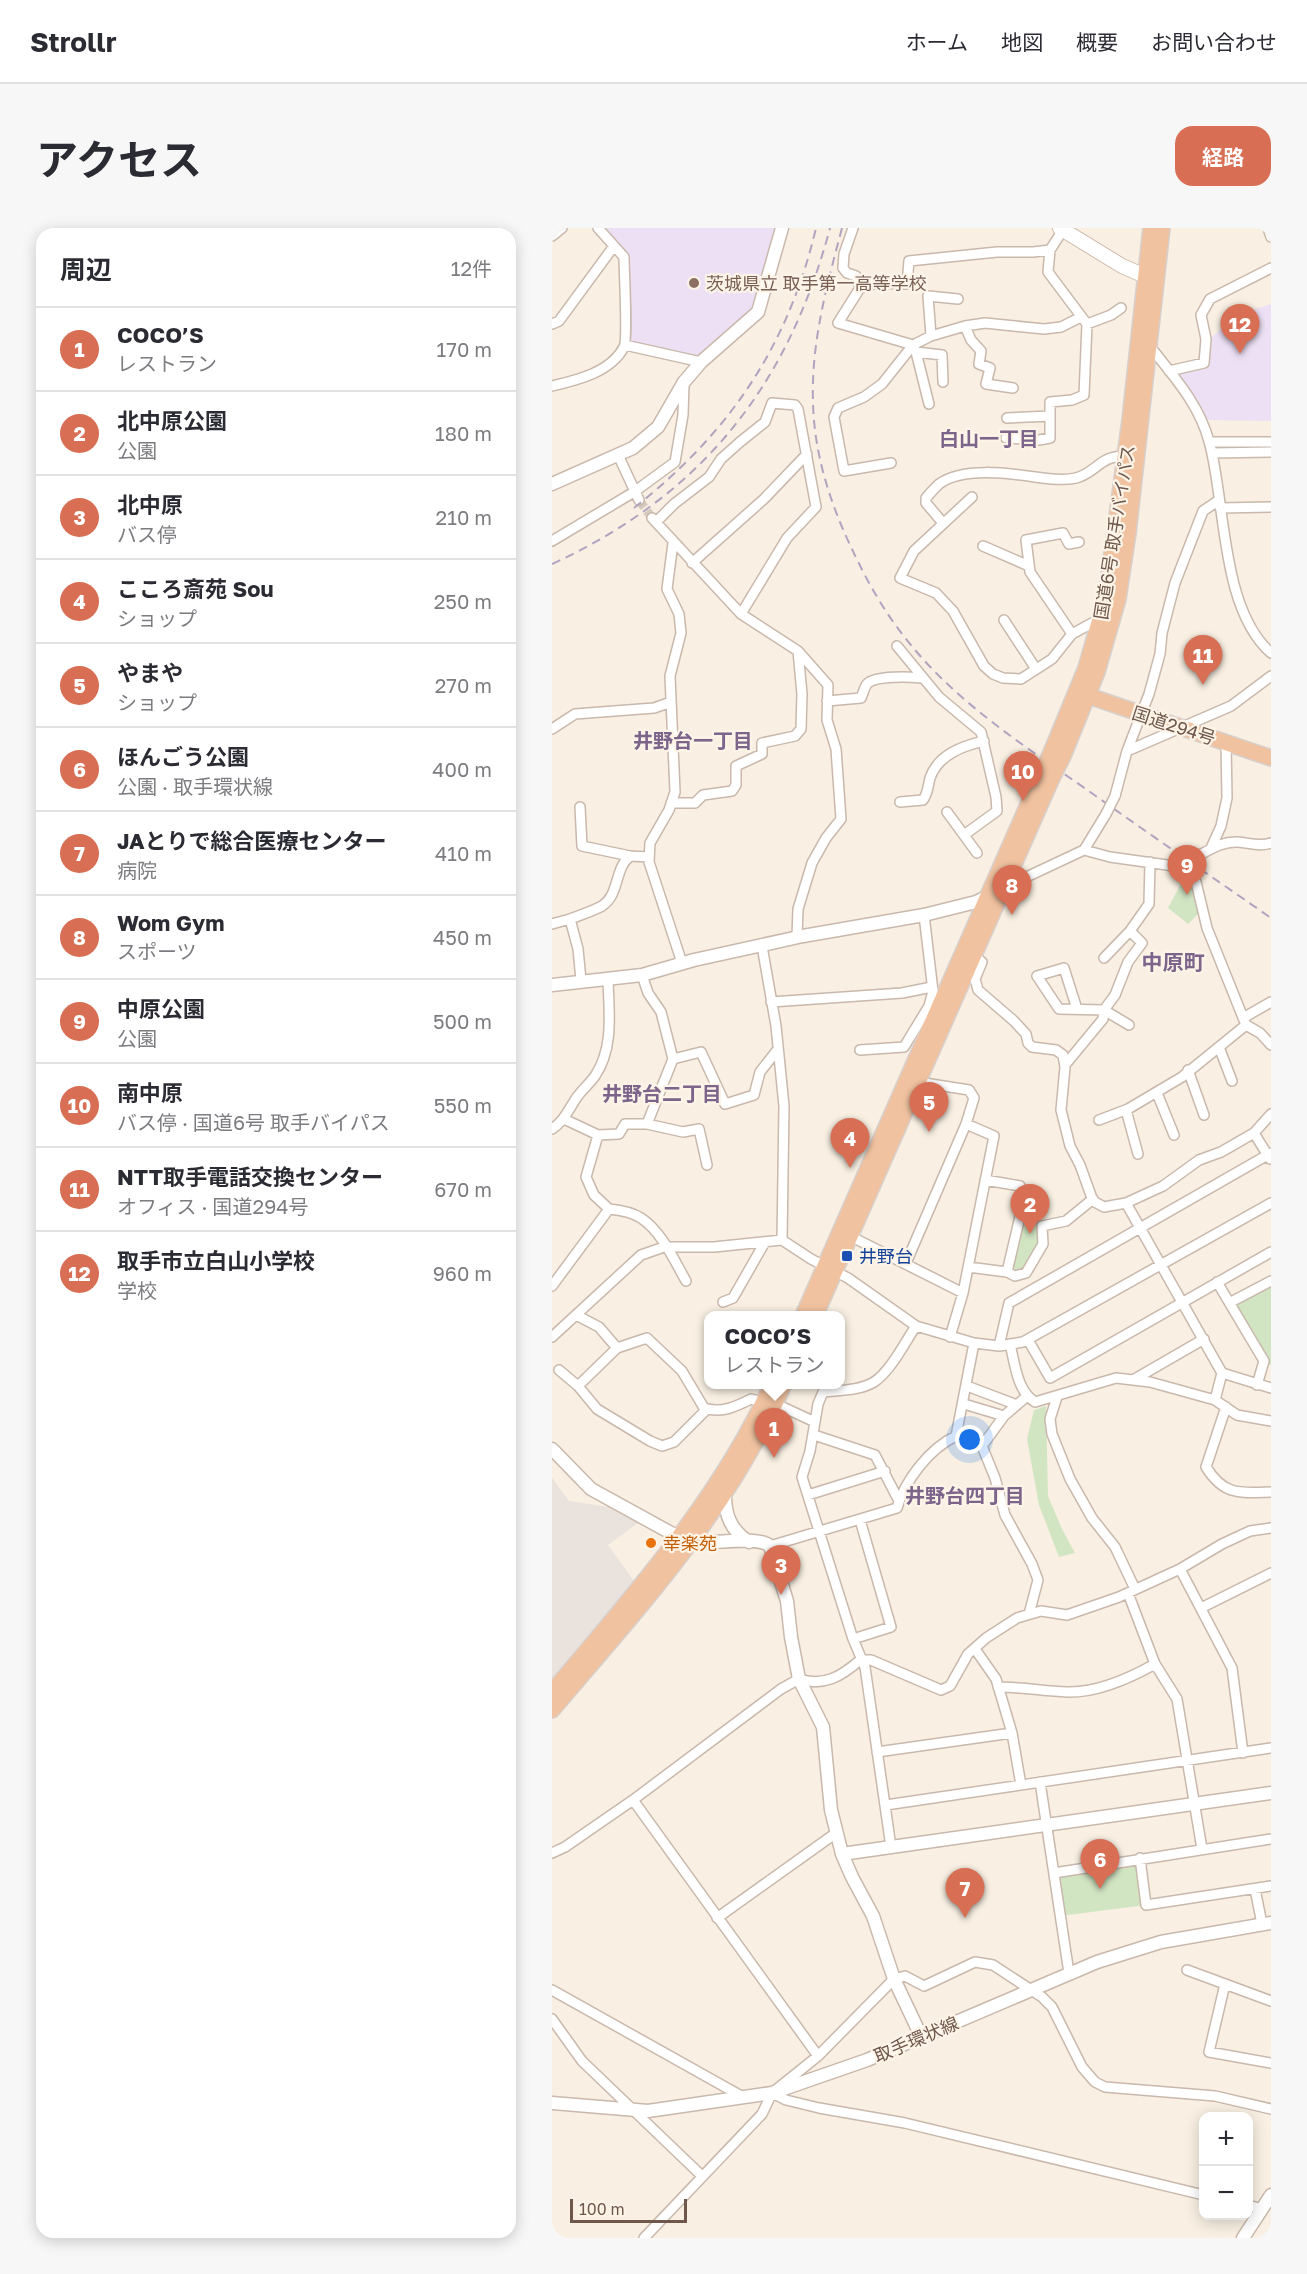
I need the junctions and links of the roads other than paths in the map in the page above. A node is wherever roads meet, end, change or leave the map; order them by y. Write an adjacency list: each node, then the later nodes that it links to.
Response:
1 (562, 228): 9 (street)
2 (598, 228): 11 (street)
3 (782, 228): 25 (street)
4 (853, 228): 15 (street)
5 (1151, 228): 14 (highway, 国道6号 取手バイパス)
6 (1162, 228): 14 (highway, 国道6号 取手バイパス)
7 (1268, 228): 10 (street)
8 (1062, 229): 12 (street); 14 (main road)
9 (552, 236)
10 (1271, 237)
11 (614, 246): 19 (street); 22 (street)
12 (1050, 250): 15 (street); 18 (street)
13 (1271, 268): 26 (street)
14 (1151, 279): 23 (highway, 国道6号 取手バイパス); 41 (highway, 国道6号 取手バイパス)
15 (860, 288): 24 (street)
16 (958, 299): 21 (street)
17 (1121, 308): 18 (street)
18 (1084, 320): 20 (street); 32 (street)
19 (552, 324)
20 (964, 326): 21 (street); 30 (street)
21 (931, 336): 24 (street)
22 (625, 345): 25 (street); 29 (street)
23 (1149, 345): 26 (street); 65 (highway, 国道6号 取手バイパス)
24 (914, 349): 28 (street); 31 (street); 42 (street)
25 (702, 362): 27 (street)
26 (1169, 370): 35 (street)
27 (684, 382): 40 (street); 44 (street)
28 (943, 382)
29 (552, 386)
30 (1013, 388)
31 (929, 404)
32 (1050, 416): 33 (street); 34 (street)
33 (1007, 418)
34 (1006, 438)
35 (1209, 442): 36 (street); 38 (street)
36 (1271, 442)
37 (1271, 452): 38 (street)
38 (1212, 453): 46 (street)
39 (807, 454): 51 (street); 53 (street); 55 (street)
40 (618, 455): 43 (street); 44 (street)
41 (1126, 456): 48 (street); 57 (highway, 国道6号 取手バイパス)
42 (891, 463)
43 (552, 483)
44 (636, 496): 49 (street)
45 (972, 497): 48 (street)
46 (1219, 504): 47 (street); 61 (street); 68 (street)
47 (1271, 507)
48 (944, 523): 62 (street)
49 (552, 542)
50 (1079, 542): 54 (street)
51 (673, 543): 53 (street); 67 (street)
52 (983, 546): 54 (street)
53 (692, 563): 55 (street)
54 (1029, 566): 58 (street)
55 (741, 614): 60 (street)
56 (1004, 620): 62 (street)
57 (1101, 623): 58 (street); 65 (highway, 国道6号 取手バイパス)
58 (1072, 633): 62 (street)
59 (897, 646): 64 (street)
60 (798, 651): 66 (street); 77 (street)
61 (1271, 653)
62 (1036, 669)
63 (1271, 676): 69 (street)
64 (922, 678): 66 (street); 71 (street)
65 (1082, 694): 68 (highway, 国道294号); 75 (highway, 国道6号 取手バイパス, bridge)
66 (827, 701): 95 (street)
67 (671, 702): 70 (street); 77 (street)
68 (1140, 713): 69 (highway, 国道294号); 73 (street)
69 (1181, 727): 72 (highway, 国道294号); 73 (street)
70 (552, 729)
71 (984, 741): 76 (street); 80 (street)
72 (1226, 742): 74 (highway, 国道294号); 82 (street)
73 (1127, 751): 83 (street, bridge)
74 (1271, 758)
75 (1047, 777): 89 (highway, 国道6号 取手バイパス); 90 (highway, 国道6号 取手バイパス)
76 (900, 802)
77 (671, 803): 87 (street)
78 (580, 807): 85 (street)
79 (947, 812): 80 (street)
80 (964, 835): 84 (street)
81 (1271, 843): 82 (street)
82 (1211, 848): 86 (street)
83 (1084, 850): 88 (street); 89 (street)
84 (977, 852)
85 (630, 856): 87 (street); 92 (street)
86 (1198, 856)
87 (649, 857): 99 (street)
88 (1150, 862): 94 (street); 110 (street)
89 (1003, 888): 90 (street); 97 (highway, 国道6号 取手バイパス)
90 (987, 897): 91 (street); 107 (highway, 国道6号 取手バイパス)
91 (924, 915): 95 (street); 104 (street)
92 (570, 919): 93 (street); 101 (street)
93 (552, 924)
94 (1130, 931): 98 (street); 109 (street)
95 (797, 938): 96 (street)
96 (762, 946): 99 (street); 105 (street)
97 (973, 955): 117 (street); 120 (highway, 国道6号 取手バイパス)
98 (1104, 958)
99 (682, 963): 100 (street)
100 (642, 975): 102 (street); 116 (street)
101 (581, 980): 102 (street); 103 (street)
102 (608, 980): 125 (street)
103 (552, 985)
104 (933, 987): 105 (street); 107 (street)
105 (771, 1002): 114 (street)
106 (1271, 1002): 110 (street)
107 (933, 1008): 115 (street); 150 (highway, 国道6号 取手バイパス)
108 (1077, 1009): 108 (street); 109 (street)
109 (1104, 1010): 111 (street); 117 (street)
110 (1245, 1022): 112 (street); 113 (street)
111 (1129, 1025)
112 (1271, 1045)
113 (1219, 1047): 118 (street); 119 (street)
114 (778, 1049): 116 (street); 143 (street)
115 (860, 1050)
116 (673, 1059): 127 (street)
117 (1065, 1065): 137 (street)
118 (1188, 1070): 121 (street); 124 (street)
119 (1232, 1081)
120 (918, 1082): 128 (street); 142 (highway, 国道6号 取手バイパス)
121 (1156, 1093): 122 (street); 132 (street)
122 (1126, 1110): 126 (street); 133 (street)
123 (1271, 1114): 130 (street)
124 (1204, 1115)
125 (564, 1119): 129 (street); 131 (street)
126 (1099, 1120)
127 (647, 1124): 131 (street); 135 (street)
128 (966, 1124): 136 (street); 147 (street)
129 (552, 1129)
130 (1254, 1133): 134 (street); 138 (street)
131 (598, 1135): 140 (street)
132 (1173, 1135)
133 (1138, 1154)
134 (1270, 1157): 141 (street)
135 (707, 1165)
136 (985, 1180): 149 (street); 151 (street)
137 (1092, 1198): 138 (street); 151 (street)
138 (1126, 1203): 141 (street)
139 (1271, 1203): 148 (street)
140 (609, 1209): 145 (street); 155 (street)
141 (1140, 1227): 148 (street); 170 (street)
142 (850, 1236): 147 (street); 150 (highway, 国道6号 取手バイパス)
143 (782, 1240): 144 (street); 150 (street)
144 (765, 1242): 145 (street); 157 (street)
145 (667, 1247): 152 (street); 162 (street)
146 (1271, 1253): 154 (street)
147 (906, 1263): 156 (street)
148 (1161, 1264): 158 (street); 167 (street)
149 (968, 1267): 151 (street); 156 (street)
150 (830, 1269): 160 (highway, 国道6号 取手バイパス); 161 (highway, 国道6号 取手バイパス); 163 (street)
151 (1007, 1272)
152 (686, 1281)
153 (1271, 1281): 159 (street)
154 (1217, 1282): 158 (street); 159 (street)
155 (552, 1286)
156 (963, 1293): 165 (street)
157 (723, 1302)
158 (1183, 1302): 166 (street); 167 (street)
159 (1231, 1302): 175 (street)
160 (806, 1311)
161 (817, 1311)
162 (576, 1315): 164 (street); 171 (street)
163 (916, 1326): 165 (street); 191 (street)
164 (552, 1337)
165 (950, 1337): 168 (street)
166 (1204, 1339): 173 (street); 174 (street)
167 (1028, 1340): 169 (street)
168 (974, 1343): 170 (street); 177 (street)
169 (1010, 1344): 170 (street); 181 (street)
170 (999, 1346)
171 (617, 1348): 176 (street); 188 (street)
172 (559, 1370): 176 (street)
173 (1222, 1373): 175 (street); 183 (street)
174 (1133, 1380): 182 (street); 183 (street)
175 (1257, 1385): 178 (street)
176 (578, 1386): 188 (street)
177 (967, 1386): 185 (street); 186 (street)
178 (1271, 1388)
179 (771, 1389): 184 (highway)
180 (780, 1389): 184 (highway)
181 (1026, 1397): 182 (street); 186 (street)
182 (1058, 1397): 209 (street)
183 (1215, 1401): 187 (street)
184 (770, 1403): 188 (street); 191 (street); 198 (highway); 204 (highway)
185 (964, 1404): 189 (street); 193 (street)
186 (1017, 1405): 189 (street)
187 (1226, 1407): 190 (street); 197 (street)
188 (707, 1409)
189 (1004, 1416): 194 (street)
190 (1271, 1421)
191 (815, 1422): 192 (street)
192 (814, 1435): 196 (street); 199 (street)
193 (956, 1436): 194 (street); 200 (street)
194 (982, 1446): 211 (street)
195 (552, 1449): 204 (street)
196 (885, 1471): 199 (street); 200 (street)
197 (1271, 1492)
198 (726, 1495): 204 (highway); 205 (street)
199 (808, 1495): 203 (street)
200 (899, 1501): 201 (street)
201 (861, 1520): 203 (street); 212 (street)
202 (1271, 1528): 207 (street)
203 (820, 1532): 206 (street); 212 (street)
204 (687, 1539): 205 (street); 218 (highway); 219 (highway)
205 (749, 1542): 206 (street)
206 (770, 1546): 216 (street)
207 (1180, 1569): 209 (street); 210 (street)
208 (1271, 1573): 210 (street)
209 (1131, 1591): 211 (street); 215 (street)
210 (1202, 1608): 223 (street)
211 (1029, 1614): 213 (street)
212 (853, 1639): 214 (street)
213 (975, 1649): 214 (street); 217 (street)
214 (860, 1660): 216 (street); 222 (street)
215 (1155, 1664): 217 (street); 224 (street)
216 (799, 1679): 228 (street); 232 (street)
217 (998, 1688): 220 (street)
218 (552, 1692)
219 (552, 1710)
220 (1012, 1733): 222 (street); 226 (street)
221 (1271, 1748): 223 (street)
222 (876, 1752): 230 (street)
223 (1243, 1752): 224 (street)
224 (1189, 1760): 225 (street); 229 (street)
225 (1040, 1782): 226 (street); 231 (street)
226 (1021, 1785): 230 (street)
227 (1271, 1793): 229 (street)
228 (633, 1800): 236 (street); 242 (street)
229 (1196, 1803): 231 (street); 235 (street)
230 (886, 1805): 234 (street)
231 (1047, 1824): 234 (street); 239 (street)
232 (836, 1833): 237 (street); 242 (street)
233 (1271, 1839): 235 (street)
234 (891, 1847): 237 (street)
235 (1203, 1849): 238 (street)
236 (552, 1853)
237 (843, 1854): 246 (street)
238 (1140, 1858): 239 (street); 241 (street)
239 (1054, 1873): 245 (street)
240 (1271, 1886): 241 (street)
241 (1255, 1889): 243 (street)
242 (717, 1918): 253 (street)
243 (1267, 1923): 245 (street, 取手環状線)
244 (1187, 1970): 247 (street)
245 (1069, 1973): 249 (street, 取手環状線)
246 (894, 1979): 249 (street); 252 (street); 253 (street)
247 (1225, 1984): 250 (street); 254 (street)
248 (552, 1990): 256 (street)
249 (1030, 1990): 252 (street, 取手環状線); 258 (street)
250 (1271, 2001)
251 (552, 2019): 259 (street)
252 (921, 2036): 255 (street, 取手環状線)
253 (818, 2056): 255 (street)
254 (1271, 2062)
255 (772, 2093): 256 (street, 取手環状線); 260 (street); 261 (street)
256 (743, 2097): 259 (street, 取手環状線)
257 (552, 2103): 259 (street, 取手環状線)
258 (1271, 2109)
259 (635, 2110): 260 (street)
260 (702, 2176): 265 (street)
261 (1199, 2194)
262 (1271, 2195): 264 (street)
263 (1253, 2206): 264 (street)
264 (1262, 2209): 266 (street)
265 (644, 2238)
266 (1243, 2238)

